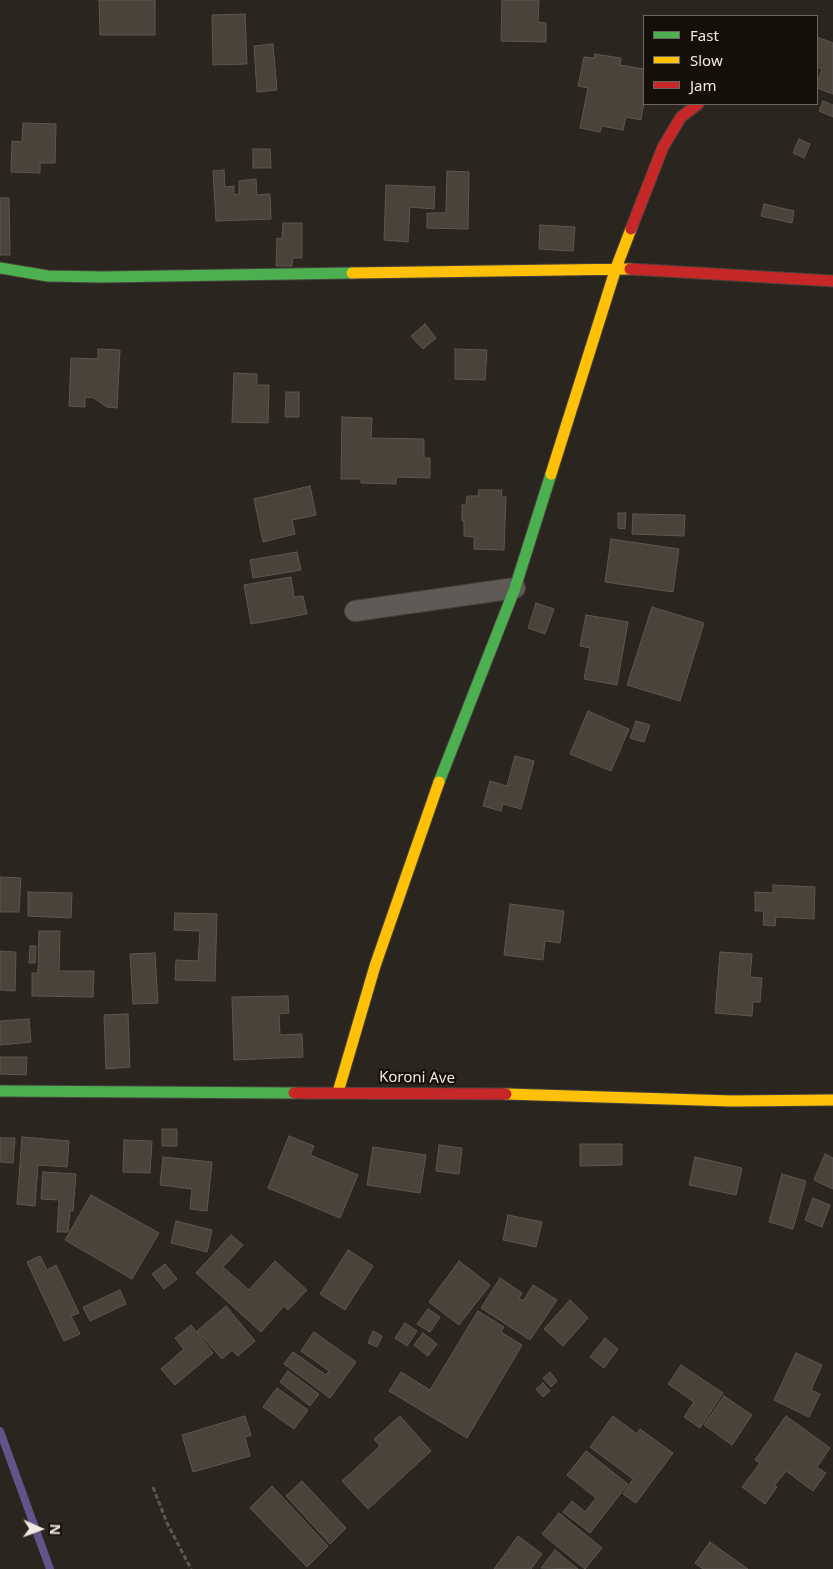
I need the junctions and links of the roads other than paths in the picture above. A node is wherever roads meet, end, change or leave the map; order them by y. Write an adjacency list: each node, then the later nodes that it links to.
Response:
1 (697, 105): 3 (street)
2 (0, 268): 3 (street)
3 (616, 268): 4 (street); 5 (street)
4 (833, 281)
5 (515, 588): 6 (street); 8 (street)
6 (355, 611)
7 (0, 1091): 8 (street, Koroni Ave)
8 (338, 1092): 9 (street, Koroni Ave)
9 (833, 1100)

